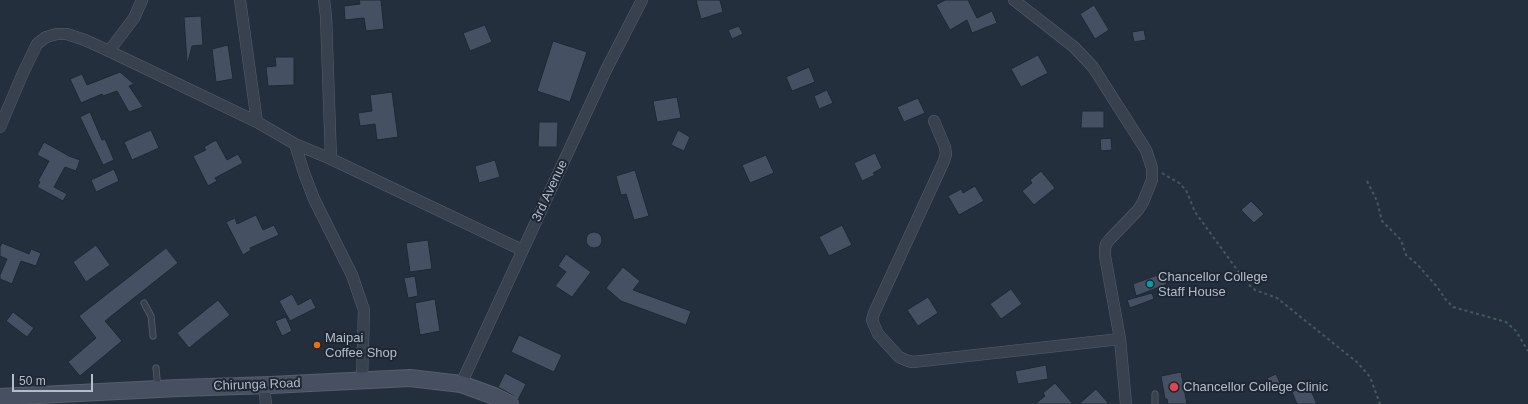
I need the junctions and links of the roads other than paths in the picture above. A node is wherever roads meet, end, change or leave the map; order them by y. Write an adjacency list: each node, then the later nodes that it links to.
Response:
1 (142, 0): 6 (street)
2 (240, 0): 8 (street)
3 (324, 0): 11 (street)
4 (642, 0): 12 (street, 3rd Avenue)
5 (1014, 0): 15 (street)
6 (109, 51): 8 (street); 9 (street)
7 (934, 121): 15 (street)
8 (257, 122): 10 (street)
9 (0, 127)
10 (295, 144): 11 (street); 17 (street)
11 (331, 159): 12 (street)
12 (522, 250): 18 (street, 3rd Avenue)
13 (144, 303): 14 (lane)
14 (153, 336)
15 (1120, 339): 25 (street)
16 (156, 368): 20 (lane)
17 (362, 380): 18 (street, Chirunga Road); 19 (street, Chirunga Road)
18 (461, 384): 24 (street, Chirunga Road)
19 (264, 386): 20 (street, Chirunga Road); 23 (street)
20 (158, 389): 22 (street, Chirunga Road)
21 (1155, 394): 26 (lane)
22 (0, 397)
23 (266, 404)
24 (510, 404)
25 (1126, 404)
26 (1154, 404)

